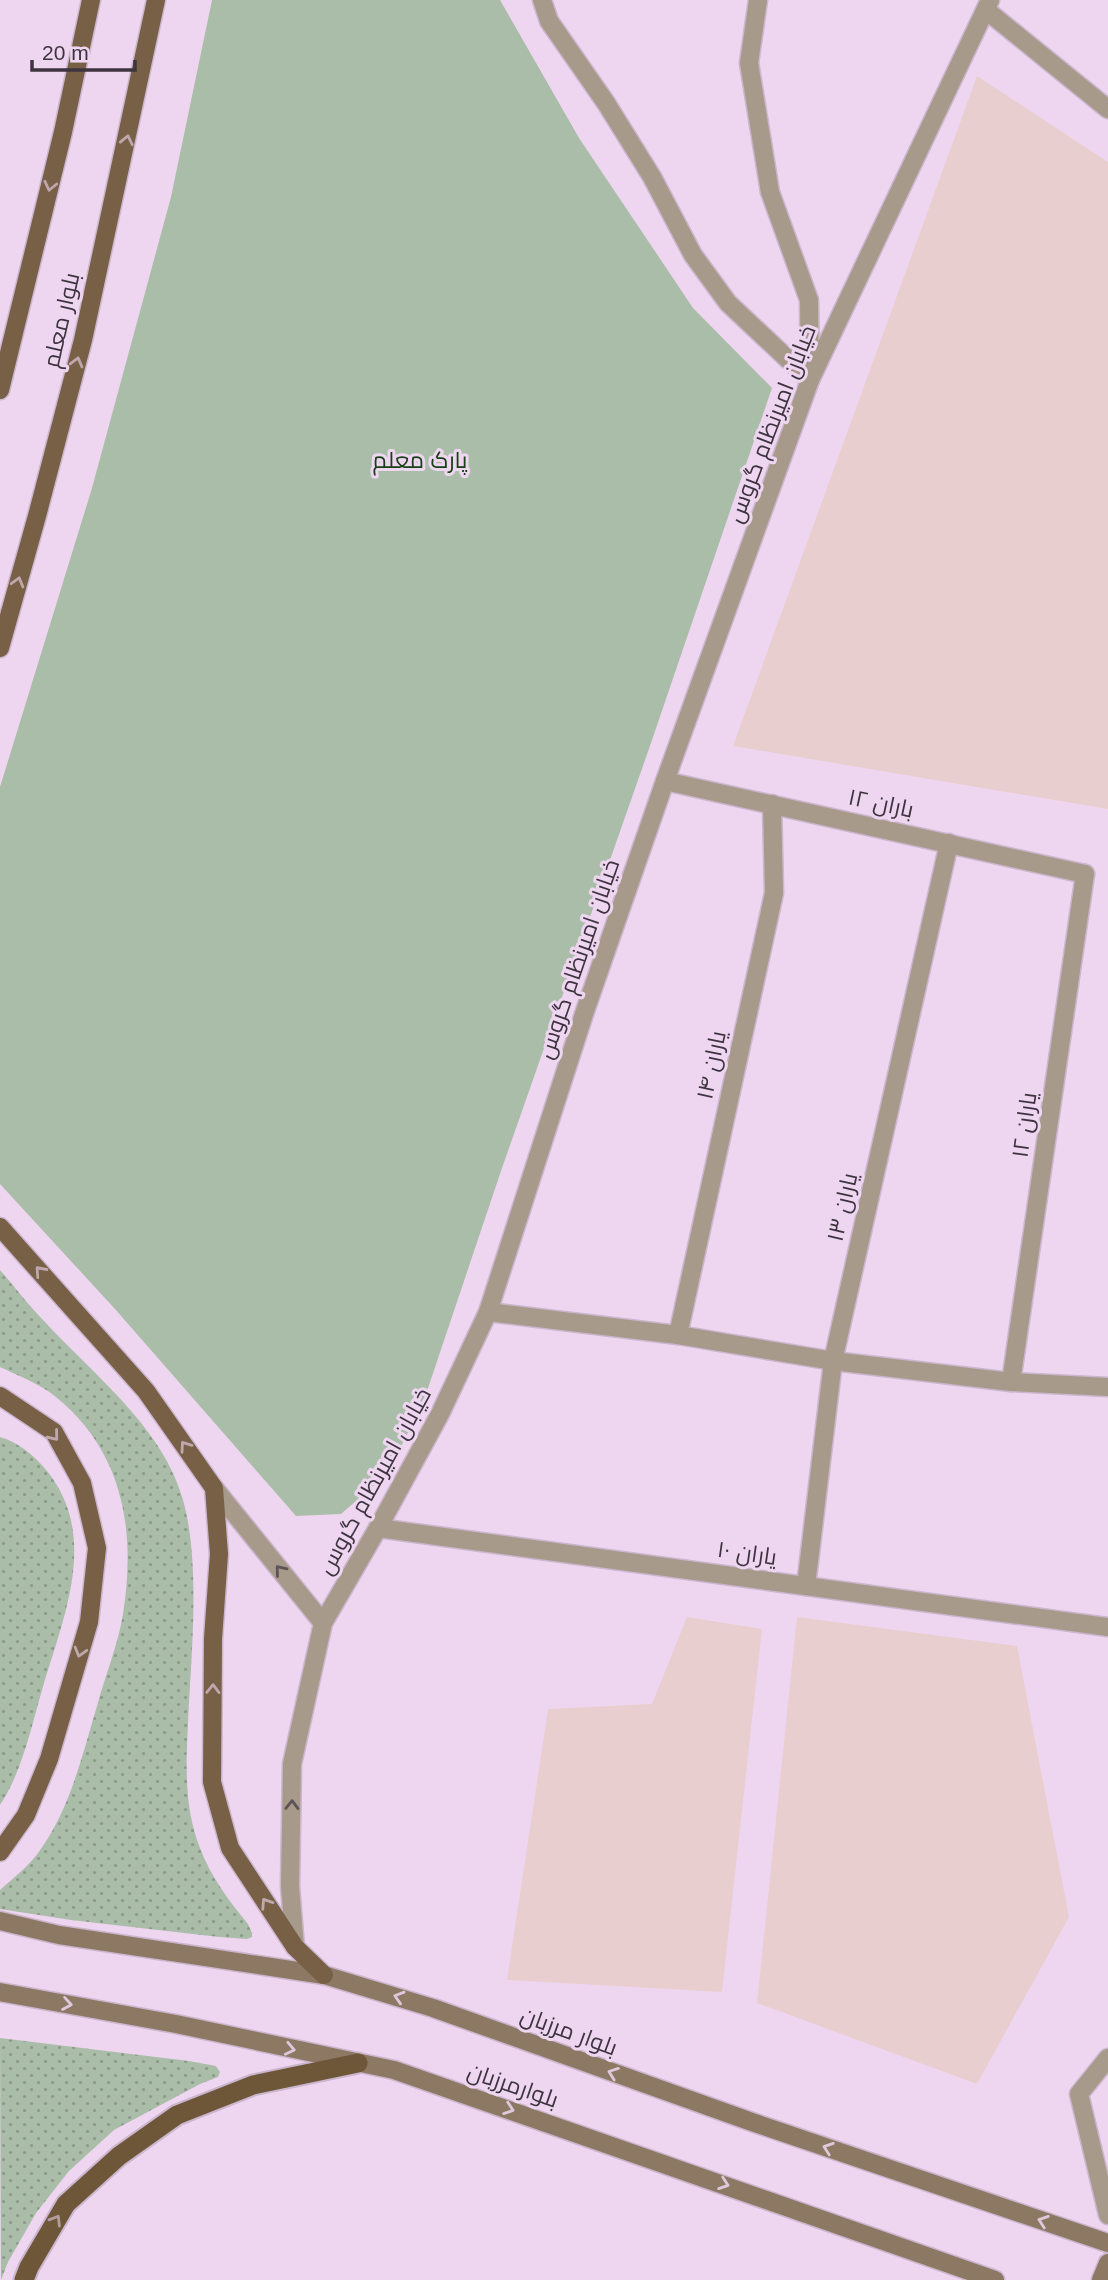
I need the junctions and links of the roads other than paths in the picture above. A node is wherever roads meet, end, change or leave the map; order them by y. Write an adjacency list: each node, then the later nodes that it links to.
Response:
1 (90, 0): 8 (main road, بلوار معلم, one-way to 8)
2 (156, 0): 9 (main road, بلوار معلم, one-way to 2)
3 (542, 0): 7 (street)
4 (758, 0): 7 (street)
5 (988, 5): 6 (street); 7 (street, خیابان امیرنظام گروس)
6 (1108, 109)
7 (810, 380): 10 (street, خیابان امیرنظام گروس)
8 (0, 390)
9 (0, 648)
10 (665, 781): 11 (street, باران ۱۲); 15 (street, خیابان امیرنظام گروس)
11 (772, 804): 12 (street, باران ۱۲); 16 (street, یاران ۱۴)
12 (949, 843): 13 (street, باران ۱۲); 17 (street, یاران ۱۳)
13 (1085, 874): 18 (street, یاران ۱۲)
14 (0, 1227): 21 (main road, one-way to 14)
15 (488, 1312): 16 (street); 22 (street, خیابان امیرنظام گروس)
16 (678, 1335): 17 (street)
17 (833, 1361): 18 (street); 23 (street, یاران ۱۳)
18 (1011, 1382): 19 (street)
19 (1108, 1387)
20 (0, 1396): 26 (main road, one-way to 26)
21 (214, 1488): 24 (street, one-way to 21); 28 (main road, one-way to 21)
22 (378, 1528): 23 (street, یاران ۱۰); 24 (street, خیابان امیرنظام گروس)
23 (806, 1586): 25 (street, یاران ۱۰)
24 (323, 1623): 28 (street, خیابان امیرنظام گروس, one-way to 24)
25 (1108, 1627)
26 (0, 1852)
27 (0, 1921): 29 (main road, بلوار مرزبان)
28 (295, 1947): 29 (main road)
29 (324, 1975): 35 (main road, بلوار مرزبان, one-way to 29)
30 (0, 1992): 32 (main road, بلوارمرزبان, one-way to 32)
31 (1108, 2058): 33 (street)
32 (358, 2063): 37 (highway, one-way to 32); 38 (main road, بلوارمرزبان, one-way to 38)
33 (1106, 2194): 34 (street)
34 (1108, 2214)
35 (1108, 2243)
36 (1108, 2263): 39 (main road)
37 (23, 2280)
38 (995, 2280)
39 (1101, 2280)

